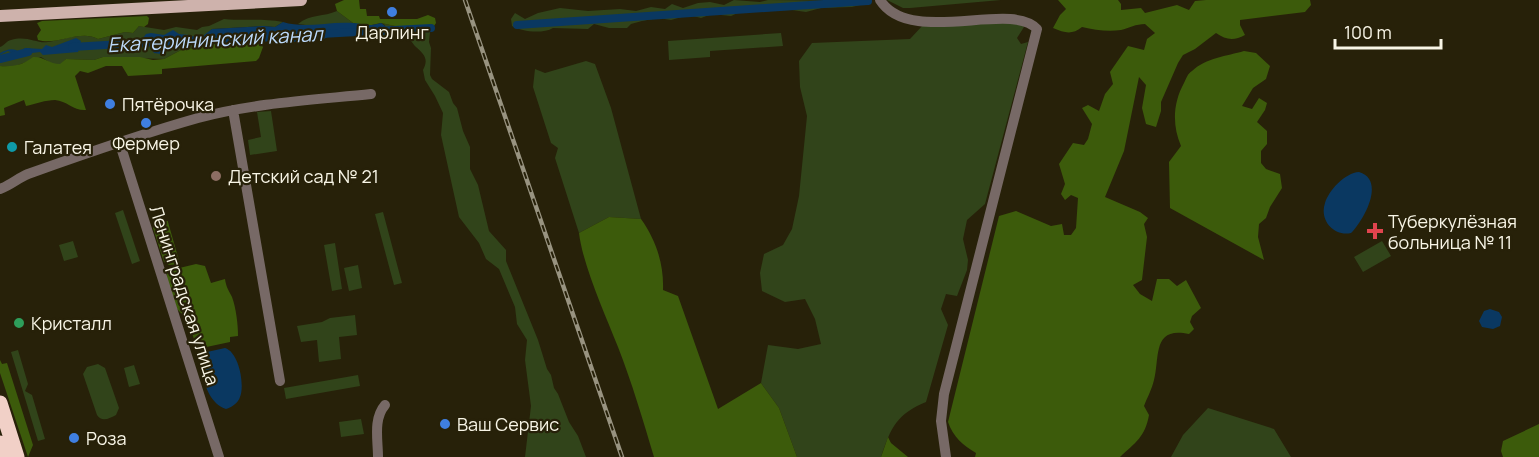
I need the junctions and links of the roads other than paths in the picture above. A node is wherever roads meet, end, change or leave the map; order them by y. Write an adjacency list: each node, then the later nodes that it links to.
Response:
1 (295, 0): 3 (main road)
2 (880, 0): 16 (street)
3 (0, 16)
4 (371, 94): 5 (street)
5 (233, 110): 6 (street); 8 (street)
6 (120, 144): 7 (street); 14 (street, Ленинградская улица)
7 (0, 189)
8 (280, 381)
9 (0, 404): 13 (highway)
10 (385, 405): 15 (street)
11 (0, 443): 12 (highway)
12 (5, 457)
13 (17, 457)
14 (219, 457)
15 (378, 457)
16 (946, 457)

